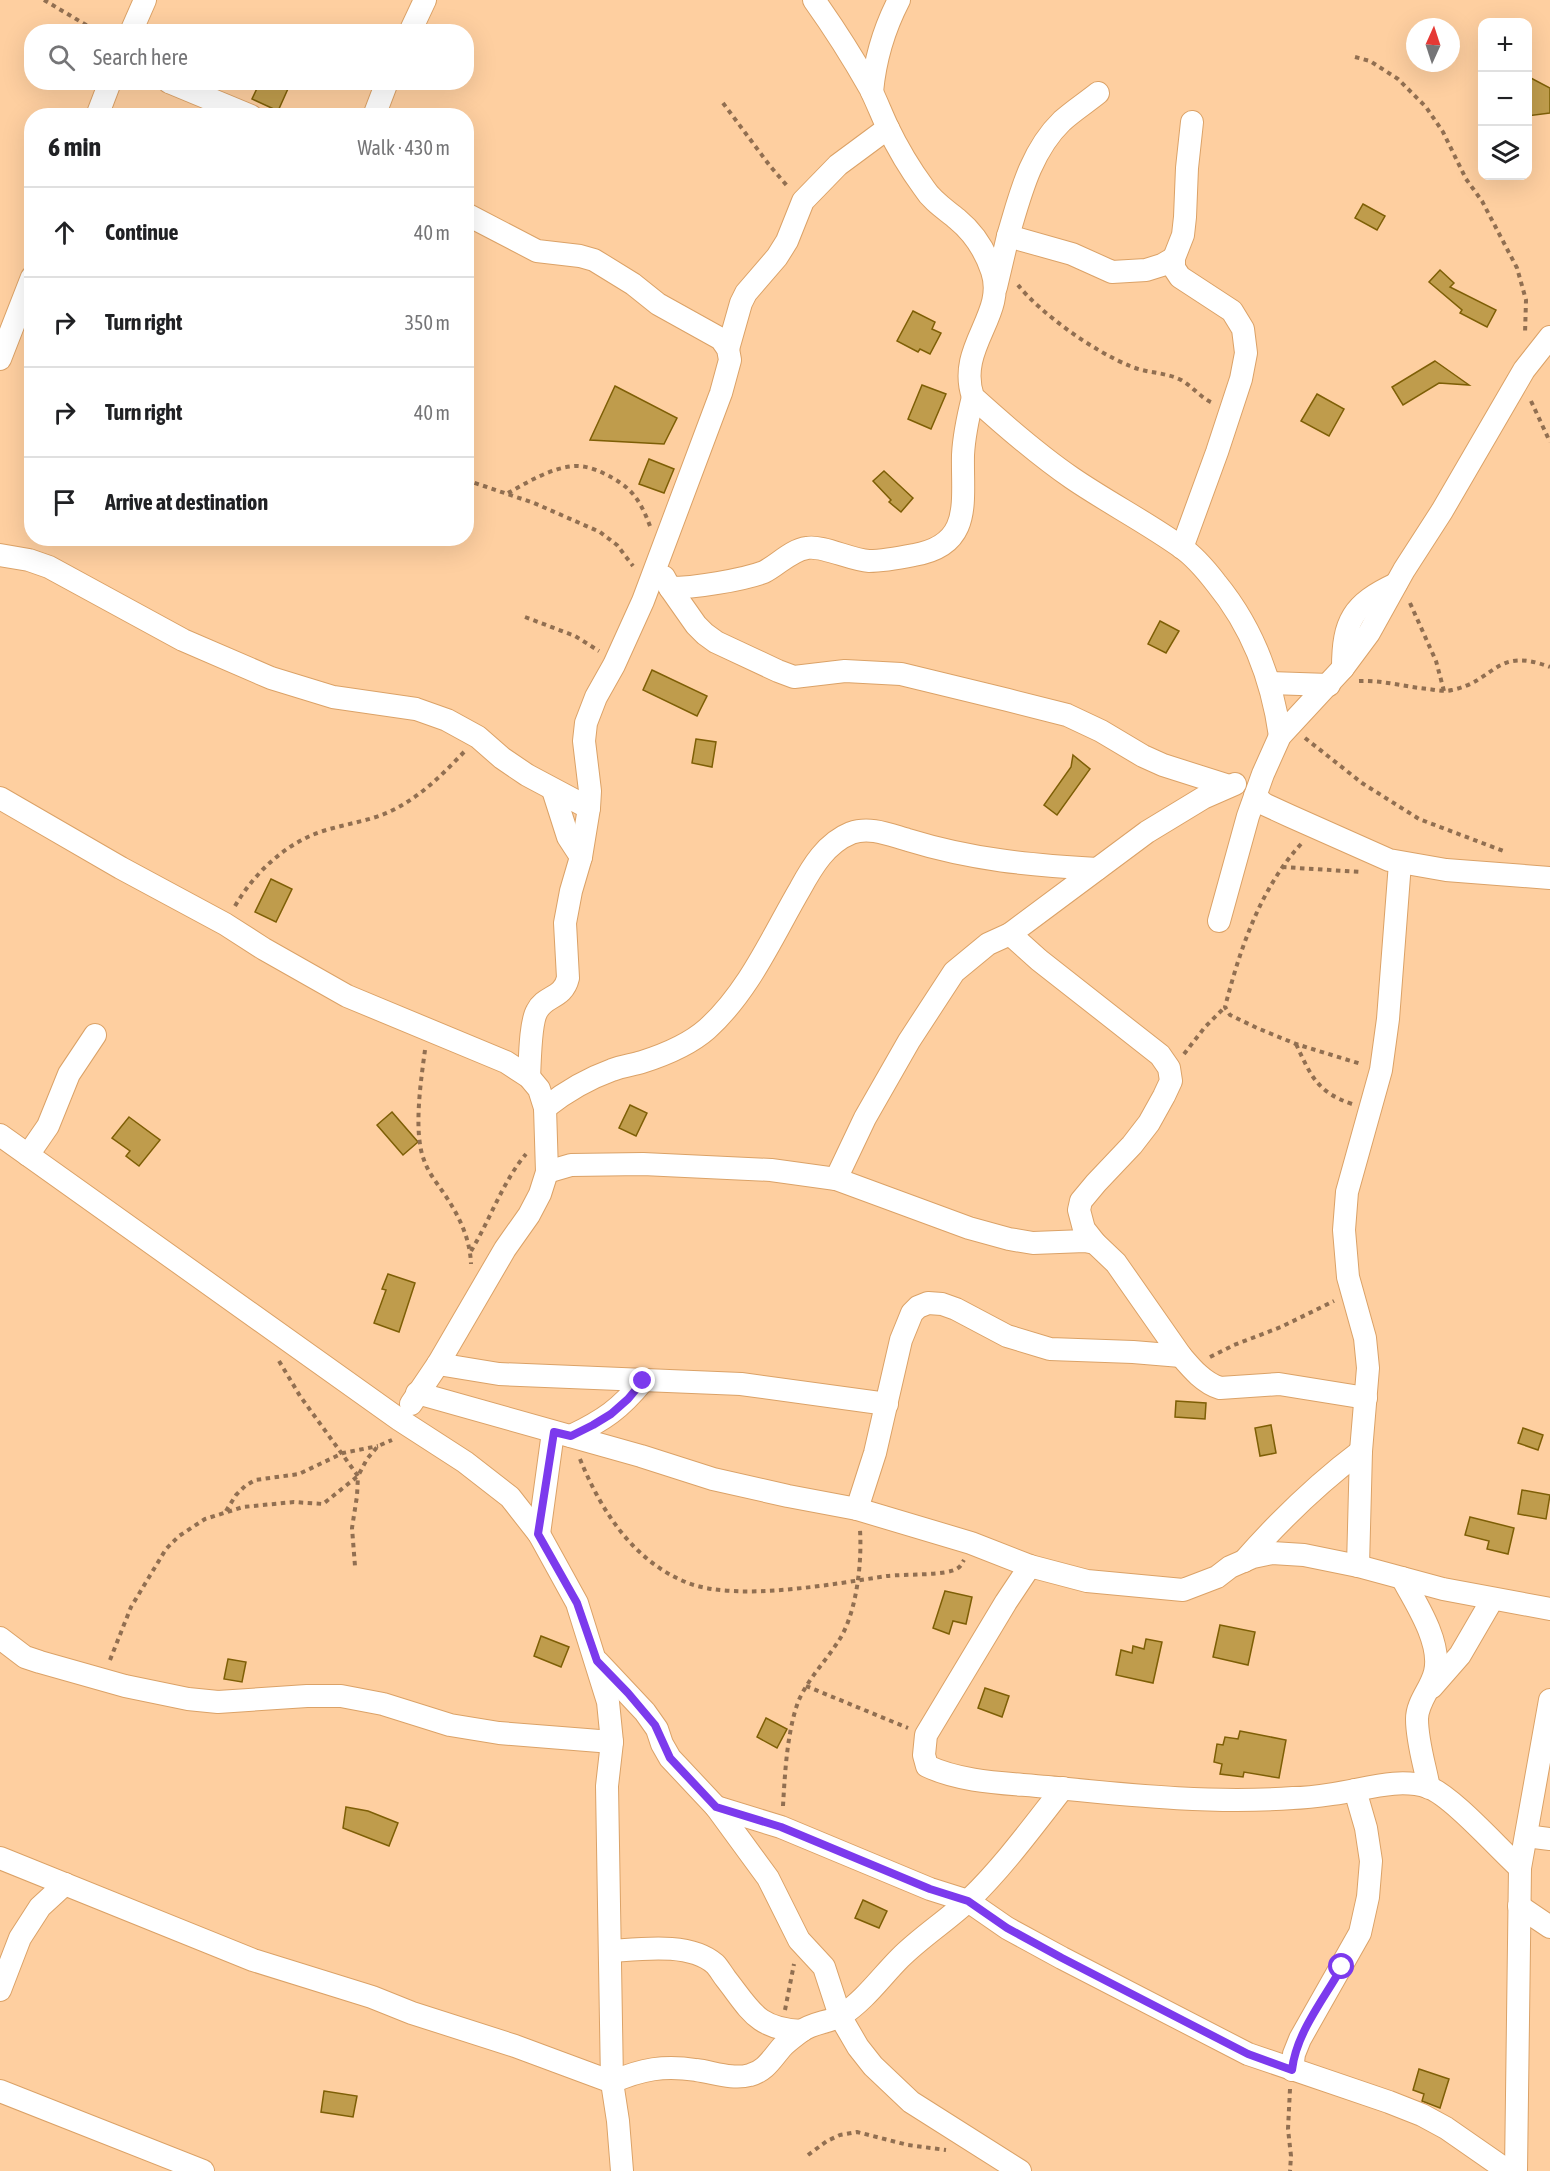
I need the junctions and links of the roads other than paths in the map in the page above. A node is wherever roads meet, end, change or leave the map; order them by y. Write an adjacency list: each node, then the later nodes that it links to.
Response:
1 (145, 0): 5 (street)
2 (425, 0): 6 (street)
3 (814, 0): 10 (street)
4 (899, 0): 10 (street)
5 (134, 24)
6 (414, 24)
7 (107, 90): 12 (street)
8 (188, 90): 13 (street)
9 (384, 90): 14 (street)
10 (872, 92): 16 (street)
11 (1098, 93): 18 (street)
12 (100, 108)
13 (232, 108)
14 (377, 108)
15 (1192, 122): 19 (street)
16 (888, 128): 20 (street); 23 (street)
17 (474, 218): 23 (street)
18 (1008, 236): 19 (street); 20 (street)
19 (1174, 258): 26 (street)
20 (996, 288): 25 (street)
21 (24, 298): 24 (street)
22 (1550, 337): 29 (street)
23 (729, 349): 28 (street)
24 (0, 359)
25 (973, 397): 26 (street); 28 (street)
26 (1182, 548): 30 (street)
27 (0, 555): 34 (street)
28 (658, 574): 33 (street); 37 (street)
29 (1336, 677): 30 (street); 31 (street)
30 (1270, 683): 31 (street)
31 (1285, 731): 32 (street)
32 (1263, 774): 33 (street); 35 (street)
33 (1229, 786): 40 (street)
34 (553, 789): 37 (street); 38 (street)
35 (1255, 796): 39 (street); 42 (street)
36 (0, 798): 45 (street)
37 (589, 808): 38 (street)
38 (581, 857): 45 (street)
39 (1395, 861): 41 (street); 56 (street)
40 (1097, 869): 43 (street); 46 (street)
41 (1550, 878)
42 (1219, 921)
43 (1010, 934): 50 (street); 51 (street)
44 (95, 1035): 48 (street)
45 (529, 1077): 46 (street)
46 (545, 1108): 49 (street)
47 (0, 1135): 48 (street)
48 (28, 1155): 58 (street)
49 (547, 1172): 50 (street); 53 (street)
50 (836, 1179): 51 (street)
51 (1095, 1243): 52 (street)
52 (1186, 1362): 56 (street); 57 (street)
53 (438, 1364): 54 (street); 55 (street)
54 (643, 1381): 57 (street); 59 (street)
55 (417, 1393): 58 (street); 59 (street)
56 (1366, 1398): 60 (street)
57 (886, 1404): 61 (street)
58 (409, 1425): 62 (street)
59 (562, 1434): 61 (street); 62 (street)
60 (1361, 1451): 63 (street); 65 (street)
61 (857, 1509): 64 (street)
62 (538, 1534): 70 (street)
63 (1244, 1561): 64 (street); 65 (street)
64 (1030, 1566): 74 (street)
65 (1358, 1566): 66 (street)
66 (1402, 1578): 67 (street); 71 (street)
67 (1492, 1600): 68 (street); 71 (street)
68 (1550, 1610)
69 (0, 1638): 73 (street)
70 (597, 1661): 73 (street); 77 (street)
71 (1427, 1692): 75 (street)
72 (1550, 1700): 78 (street)
73 (612, 1742): 86 (street)
74 (1063, 1788): 76 (street); 83 (street)
75 (1429, 1788): 76 (street); 81 (street)
76 (1355, 1790): 90 (street)
77 (716, 1807): 83 (street); 88 (street)
78 (1526, 1836): 79 (street); 81 (street)
79 (1550, 1839)
80 (0, 1858): 82 (street)
81 (1520, 1868): 84 (street)
82 (65, 1884): 87 (street); 91 (street)
83 (968, 1901): 88 (street); 90 (street)
84 (1519, 1906): 85 (street); 97 (street)
85 (1550, 1927)
86 (611, 1951): 89 (street); 91 (street)
87 (0, 1990)
88 (840, 2016): 89 (street); 95 (street)
89 (792, 2030): 91 (street)
90 (1292, 2070): 96 (street)
91 (612, 2082): 94 (street)
92 (0, 2091): 93 (street)
93 (203, 2171)
94 (622, 2171)
95 (1020, 2171)
96 (1508, 2171)
97 (1516, 2171)

